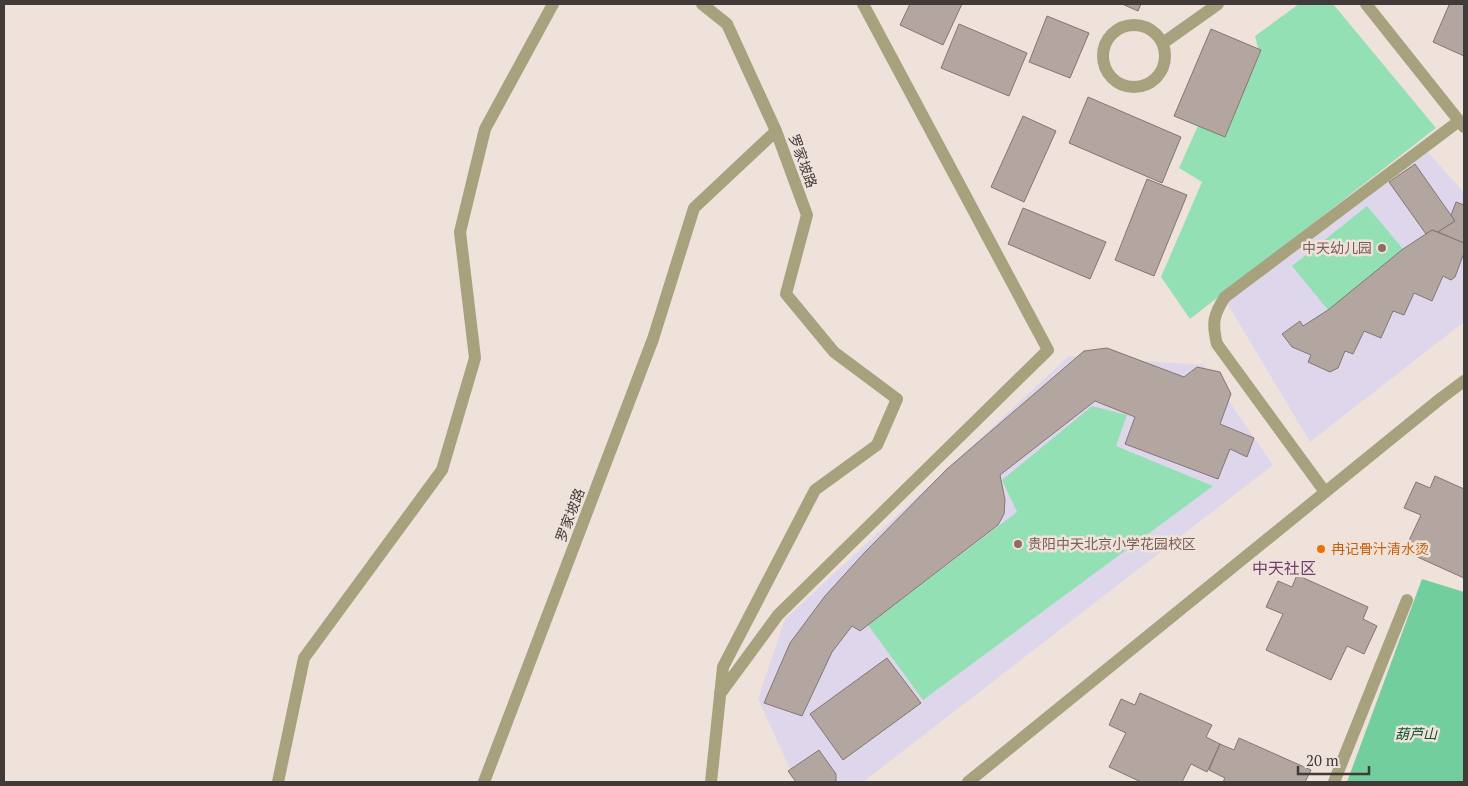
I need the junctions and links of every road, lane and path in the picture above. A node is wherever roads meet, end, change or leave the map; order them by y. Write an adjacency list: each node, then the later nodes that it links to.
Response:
1 (553, 4): 13 (street)
2 (702, 4): 8 (street)
3 (863, 4): 12 (street)
4 (1218, 4): 6 (street)
5 (1366, 4): 7 (street)
6 (1163, 43): 6 (street)
7 (1462, 124): 10 (street)
8 (776, 132): 12 (street, 罗家坡路); 14 (street, 罗家坡路)
9 (1464, 381): 10 (street)
10 (1325, 492): 16 (street)
11 (1407, 600): 17 (street)
12 (720, 694): 15 (street, 罗家坡路)
13 (278, 782)
14 (484, 782)
15 (711, 782)
16 (968, 782)
17 (1334, 782)

